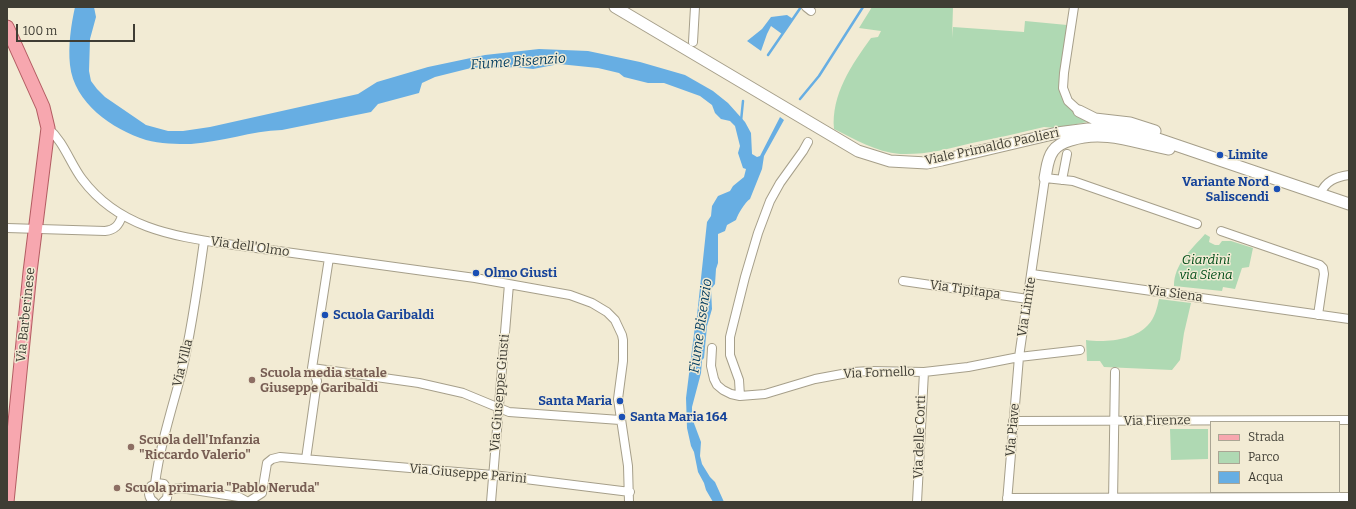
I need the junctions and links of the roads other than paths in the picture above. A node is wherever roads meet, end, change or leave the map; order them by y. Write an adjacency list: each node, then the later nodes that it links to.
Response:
1 (615, 7): 11 (main road, Viale Primaldo Paolieri)
2 (695, 7): 5 (street)
3 (1074, 7): 8 (street)
4 (7, 27): 7 (main road, Via dell'Olmo)
5 (693, 42)
6 (7, 44): 7 (street)
7 (24, 64): 9 (main road, Via dell'Olmo)
8 (1080, 111): 11 (main road)
9 (48, 128): 18 (street, Via dell'Olmo); 21 (main road, Via Barberinese)
10 (808, 142): 37 (street)
11 (1190, 151): 14 (main road); 16 (main road, Viale Primaldo Paolieri)
12 (1067, 154): 15 (street)
13 (1349, 175): 16 (street)
14 (1045, 178): 15 (street); 25 (street, Via Limite)
15 (1062, 180): 19 (street)
16 (1320, 194): 17 (main road, Viale Primaldo Paolieri)
17 (1349, 204)
18 (122, 216): 21 (street); 23 (street, Via dell'Olmo)
19 (1197, 224)
20 (7, 228): 21 (street)
21 (35, 230): 53 (main road, Via Barberinese)
22 (1221, 231): 29 (street)
23 (204, 241): 24 (street, Via dell'Olmo); 46 (street, Via Villa)
24 (329, 258): 27 (street, Via dell'Olmo); 34 (street)
25 (1032, 274): 28 (street, Via Limite); 29 (street, Via Siena)
26 (903, 281): 28 (street, Via Tipitapa)
27 (510, 284): 38 (street, Via Giuseppe Giusti); 39 (street, Via dell'Olmo)
28 (1028, 299): 33 (street, Via Limite)
29 (1318, 315): 30 (street, Via Siena)
30 (1349, 319)
31 (712, 348): 37 (street)
32 (1080, 350): 33 (street)
33 (1019, 357): 35 (street); 41 (street, Via Piave)
34 (312, 368): 38 (street); 44 (street)
35 (924, 372): 37 (street, Via Fornello); 59 (street, Via delle Corti)
36 (1114, 372): 42 (street)
37 (740, 396)
38 (499, 407): 39 (street); 45 (street, Via Giuseppe Giusti)
39 (620, 420): 48 (street, Via dell'Olmo)
40 (1349, 420): 43 (street, Via Firenze)
41 (1013, 421): 42 (street, Via Firenze); 51 (street, Via Piave)
42 (1114, 421): 43 (street, Via Firenze); 52 (street)
43 (1217, 421)
44 (306, 460): 45 (street, Via Giuseppe Parini); 56 (street, Via Giuseppe Parini)
45 (493, 475): 48 (street, Via Giuseppe Parini); 57 (street, Via Giuseppe Giusti)
46 (155, 484): 47 (street); 54 (street, Via Villa)
47 (168, 490): 55 (street); 56 (street)
48 (630, 492): 58 (street, Via dell'Olmo)
49 (1216, 497): 50 (street); 52 (street)
50 (1349, 497)
51 (1007, 500): 52 (street)
52 (1113, 500)
53 (7, 502)
54 (154, 502)
55 (163, 502)
56 (248, 502)
57 (491, 502)
58 (629, 502)
59 (917, 502)

